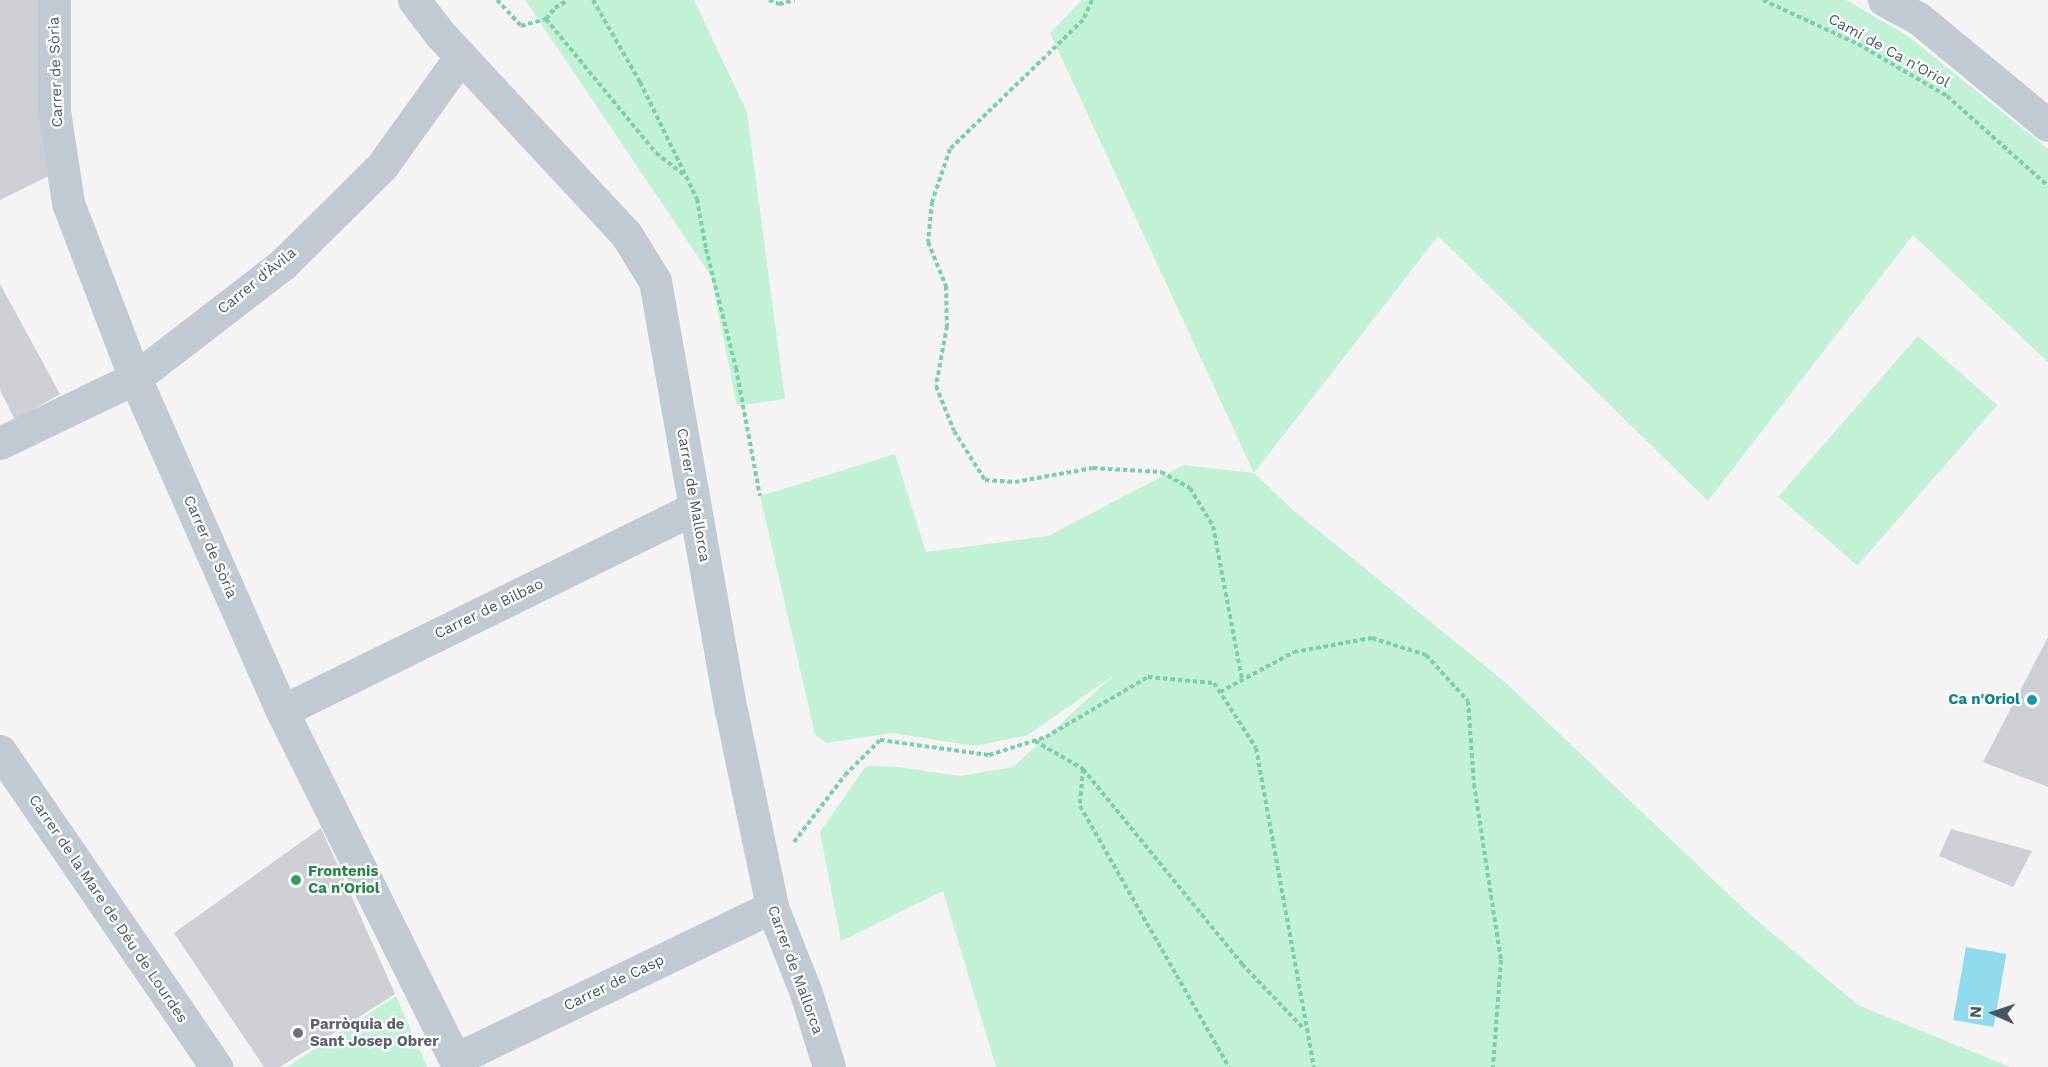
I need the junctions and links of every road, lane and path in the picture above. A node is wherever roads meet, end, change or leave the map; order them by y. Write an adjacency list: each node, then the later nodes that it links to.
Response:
1 (54, 0): 16 (street, Carrer de Sòria)
2 (414, 0): 12 (street, Carrer de Mallorca)
3 (496, 0): 11 (path)
4 (568, 0): 11 (path)
5 (593, 0): 14 (path)
6 (769, 0): 7 (path)
7 (795, 0)
8 (1092, 0): 20 (path)
9 (1763, 0): 15 (path, Camí de Ca n'Oriol)
10 (1884, 0): 13 (street)
11 (546, 19): 14 (path)
12 (461, 56): 16 (street, Carrer d'Àvila); 19 (street, Carrer de Mallorca)
13 (2048, 125)
14 (687, 177): 18 (path)
15 (2048, 186)
16 (135, 378): 17 (street, Carrer d'Àvila); 22 (street, Carrer de Sòria)
17 (0, 443)
18 (760, 496)
19 (695, 508): 22 (street, Carrer de Bilbao); 27 (street, Carrer de Mallorca)
20 (1242, 680): 21 (path); 34 (path)
21 (1220, 692): 23 (path); 28 (path)
22 (282, 711): 29 (street, Carrer de Sòria)
23 (1034, 741): 25 (path); 26 (path)
24 (0, 752): 30 (street, Carrer de la Mare de Déu de Lourdes)
25 (1083, 769): 28 (path); 32 (path)
26 (791, 849)
27 (772, 907): 29 (street, Carrer de Casp); 31 (street, Carrer de Mallorca)
28 (1305, 1029): 33 (path)
29 (458, 1063)
30 (216, 1067)
31 (829, 1067)
32 (1229, 1067)
33 (1314, 1067)
34 (1493, 1067)

